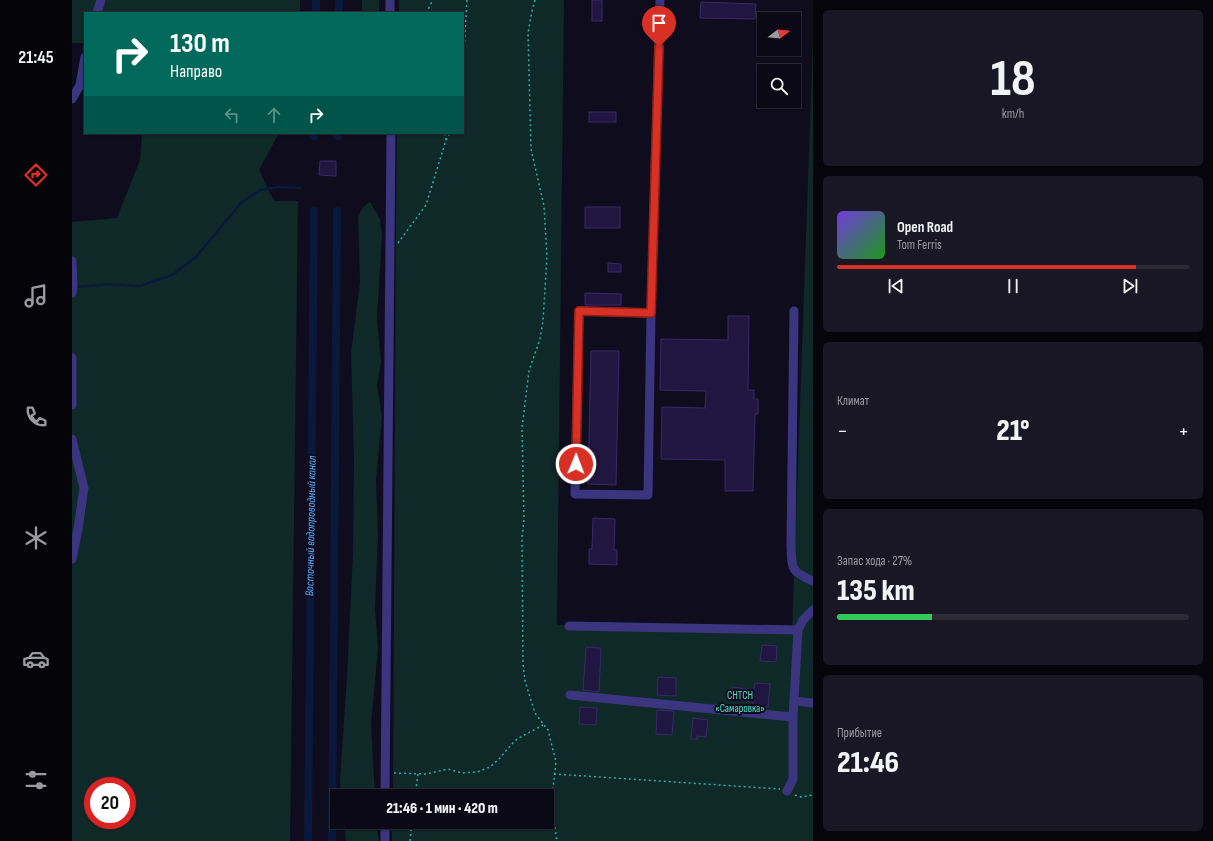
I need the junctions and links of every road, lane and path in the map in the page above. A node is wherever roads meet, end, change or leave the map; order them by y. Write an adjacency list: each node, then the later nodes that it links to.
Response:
1 (101, 0): 7 (street)
2 (390, 0): 8 (street)
3 (433, 0): 9 (path)
4 (467, 0): 10 (path)
5 (535, 0): 34 (path)
6 (660, 0): 21 (street)
7 (97, 12)
8 (390, 12)
9 (427, 12)
10 (464, 50)
11 (84, 63): 12 (street)
12 (72, 99)
13 (391, 134): 35 (street)
14 (444, 134): 16 (path)
15 (449, 134): 16 (path)
16 (446, 140): 17 (path)
17 (398, 243)
18 (72, 260): 19 (street)
19 (72, 293)
20 (794, 312): 26 (street)
21 (651, 313): 21 (street)
22 (72, 358): 23 (street)
23 (72, 405)
24 (72, 440): 25 (street)
25 (72, 559)
26 (813, 581)
27 (813, 610): 29 (street)
28 (569, 626): 29 (street)
29 (798, 630): 31 (street)
30 (570, 695): 33 (street)
31 (795, 701): 32 (street); 33 (street)
32 (813, 703)
33 (793, 717): 40 (street)
34 (543, 725): 36 (path); 37 (path)
35 (386, 773): 36 (path); 38 (street)
36 (418, 774): 39 (path)
37 (554, 774): 40 (path); 46 (path)
38 (385, 789)
39 (416, 789)
40 (787, 791): 41 (path)
41 (813, 795)
42 (385, 829): 44 (street)
43 (411, 829): 45 (path)
44 (384, 841)
45 (410, 841)
46 (557, 841)

